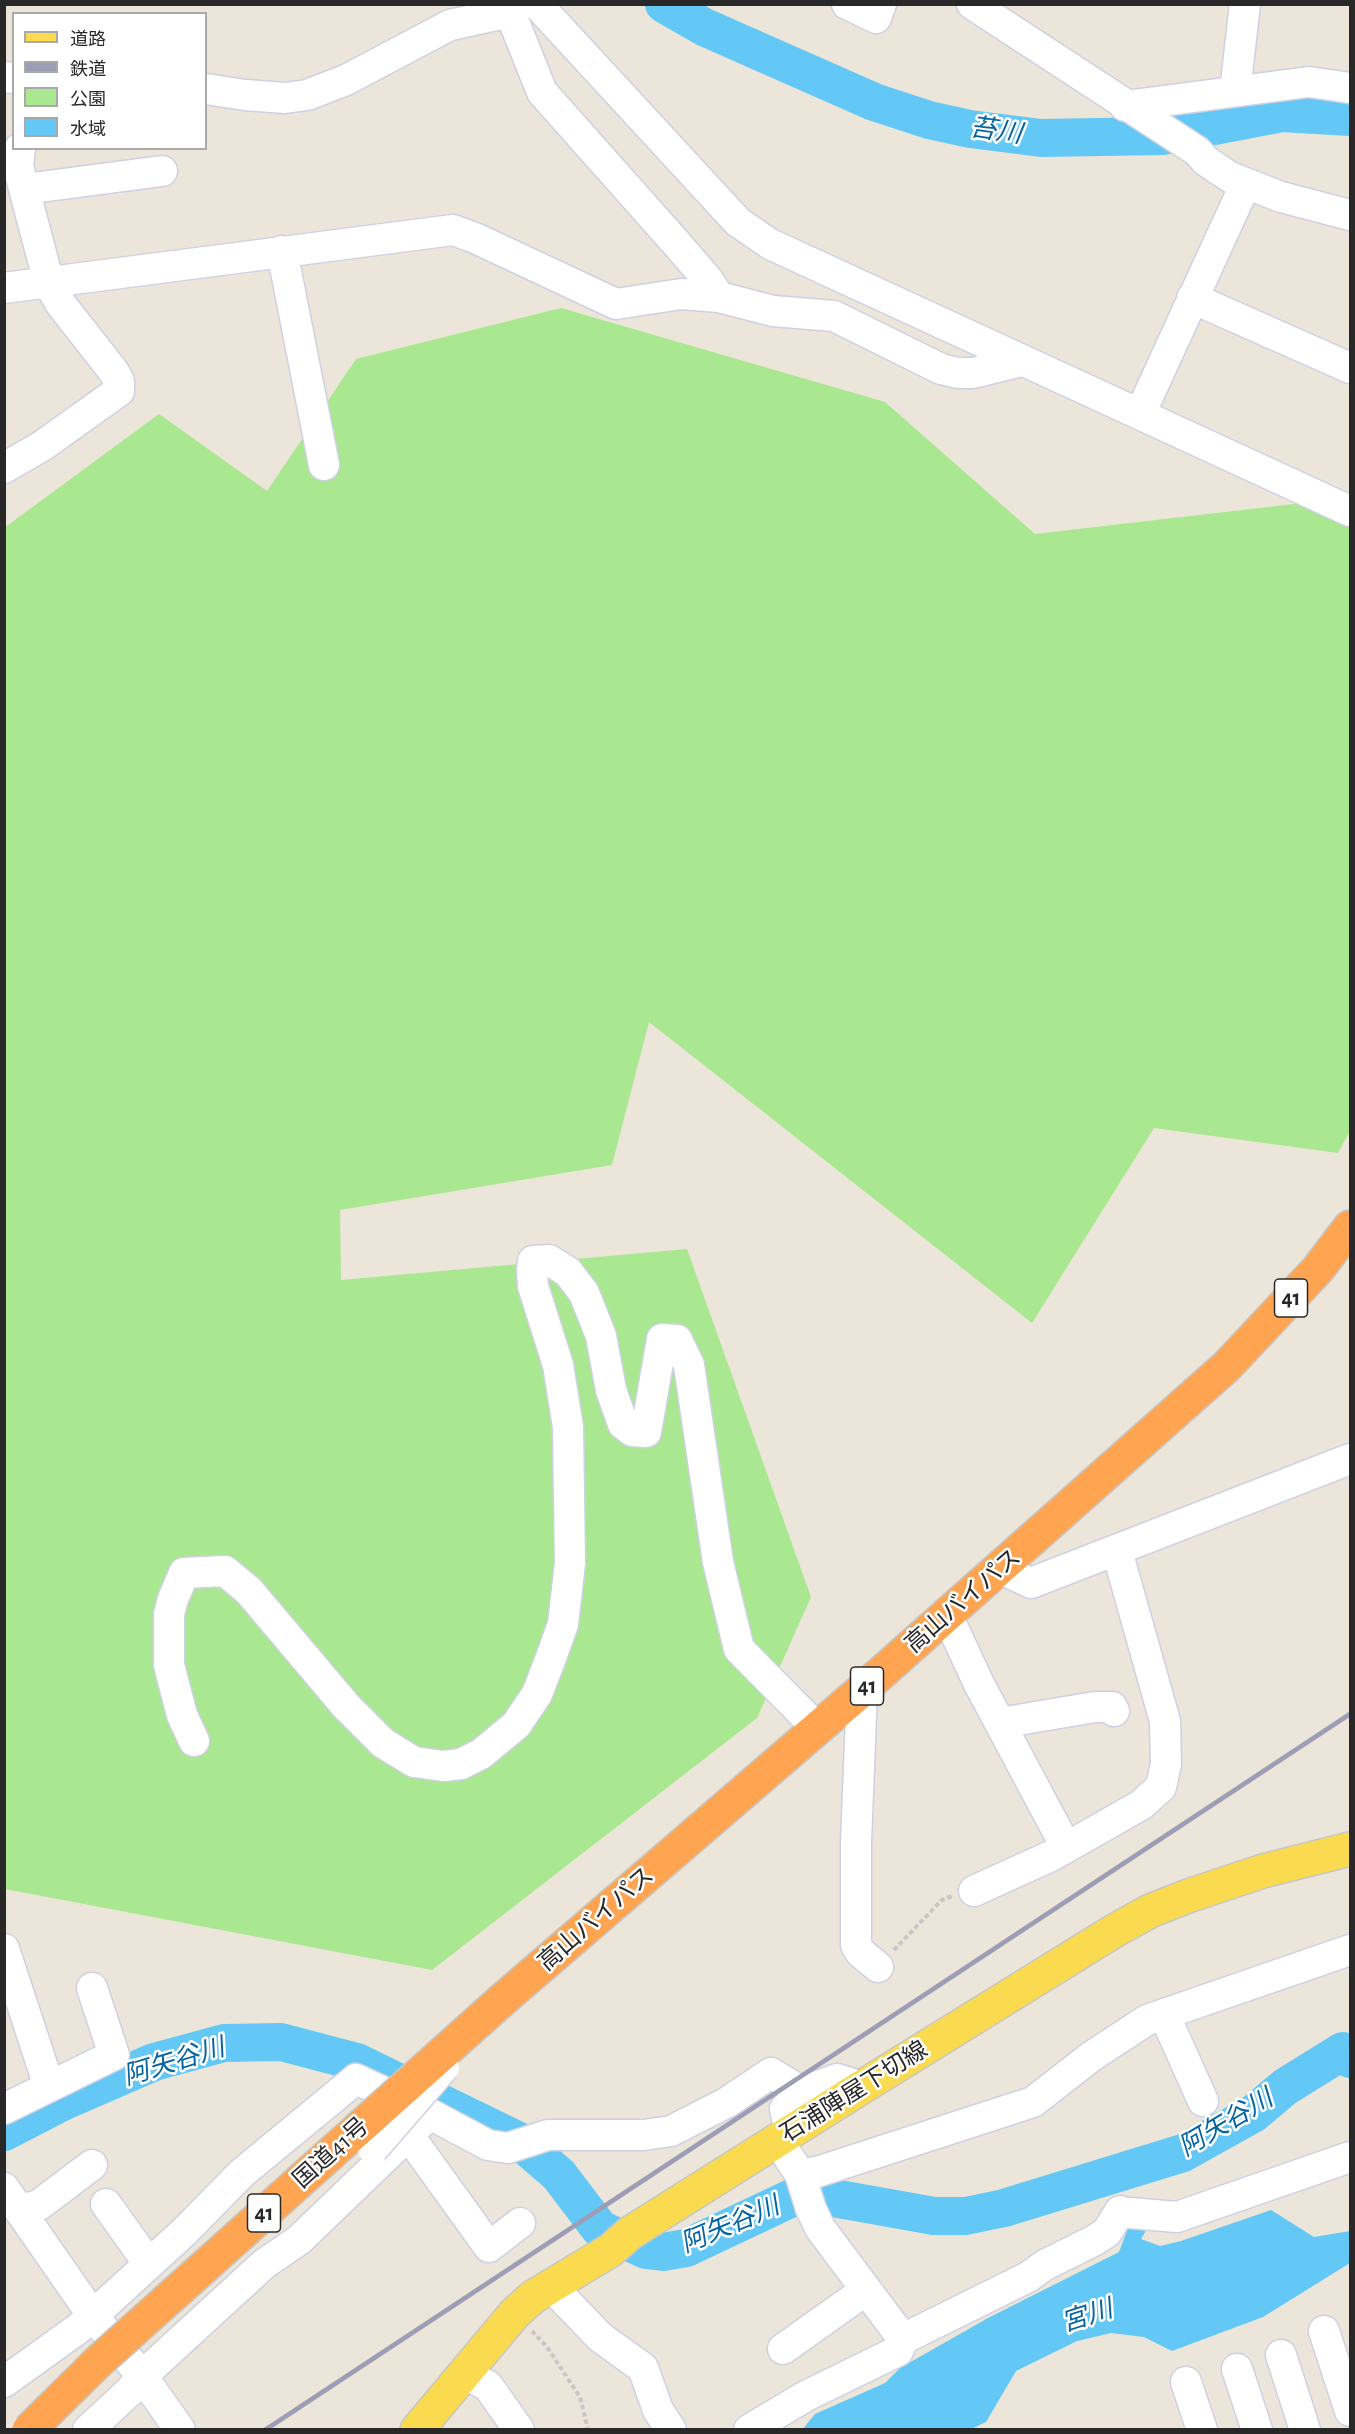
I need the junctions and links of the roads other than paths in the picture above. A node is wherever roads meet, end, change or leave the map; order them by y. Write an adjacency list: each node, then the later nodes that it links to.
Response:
1 (847, 4): 2 (street)
2 (881, 4)
3 (972, 4): 9 (street)
4 (1245, 4): 8 (street)
5 (520, 7): 7 (street); 18 (street); 20 (street)
6 (1350, 88): 8 (street)
7 (207, 89)
8 (1235, 91): 9 (street)
9 (1136, 112): 12 (street)
10 (20, 150): 13 (street)
11 (162, 171): 13 (street)
12 (1245, 185): 14 (street); 19 (street)
13 (25, 189): 16 (street)
14 (1350, 214)
15 (282, 251): 16 (street); 18 (street); 23 (street)
16 (49, 283): 17 (street); 24 (street)
17 (4, 288)
18 (719, 297): 20 (street)
19 (1192, 298): 21 (street); 22 (street)
20 (1022, 361): 22 (street)
21 (1350, 368)
22 (1140, 414): 25 (street)
23 (324, 465)
24 (4, 468)
25 (1350, 511)
26 (1350, 1227): 29 (highway, 高山バイパス / 41)
27 (1350, 1459): 28 (street)
28 (1117, 1551): 29 (street); 36 (street)
29 (1000, 1569): 30 (highway, 高山バイパス / 41)
30 (947, 1615): 31 (highway, 高山バイパス / 41); 33 (street)
31 (862, 1690): 34 (highway, 高山バイパス / 41); 41 (street)
32 (1114, 1711): 33 (street)
33 (999, 1723): 36 (street)
34 (817, 1728): 35 (street); 43 (highway, 高山バイパス / 41)
35 (194, 1741)
36 (1066, 1847): 38 (street)
37 (1350, 1850): 46 (main road, 石浦陣屋下切線)
38 (974, 1890)
39 (4, 1949): 45 (street)
40 (1350, 1950): 44 (street)
41 (878, 1967)
42 (92, 1988): 45 (street)
43 (501, 2001): 50 (highway, bridge); 62 (street, bridge); 76 (highway, 国道41号 / 41, bridge)
44 (1164, 2014): 48 (street); 56 (street)
45 (47, 2087): 49 (street)
46 (862, 2087): 47 (street); 53 (main road, 石浦陣屋下切線)
47 (802, 2092): 51 (street); 53 (street)
48 (1203, 2101)
49 (4, 2109)
50 (345, 2113): 60 (street)
51 (430, 2114): 52 (street); 60 (street)
52 (409, 2136): 59 (street); 62 (street)
53 (783, 2136): 56 (street); 63 (main road, 石浦陣屋下切線)
54 (1350, 2157): 67 (street)
55 (92, 2165): 57 (street)
56 (804, 2188): 64 (street)
57 (12, 2199): 65 (street)
58 (106, 2204): 61 (street)
59 (520, 2223)
60 (184, 2232): 61 (street)
61 (149, 2264): 65 (street)
62 (264, 2264): 72 (street)
63 (551, 2286): 71 (main road, 石浦陣屋下切線); 81 (street)
64 (866, 2290): 67 (street); 68 (street)
65 (93, 2316): 72 (street); 73 (street)
66 (1324, 2331): 75 (street)
67 (903, 2339): 82 (street)
68 (783, 2349)
69 (1281, 2355): 85 (street)
70 (1237, 2369): 84 (street)
71 (464, 2373): 79 (main road, 石浦陣屋下切線); 80 (street)
72 (142, 2376): 77 (street); 78 (street)
73 (4, 2382)
74 (1186, 2382): 83 (street)
75 (1350, 2411)
76 (29, 2430)
77 (88, 2430)
78 (180, 2430)
79 (417, 2430)
80 (519, 2430)
81 (670, 2430)
82 (749, 2430)
83 (1202, 2430)
84 (1257, 2430)
85 (1305, 2430)

